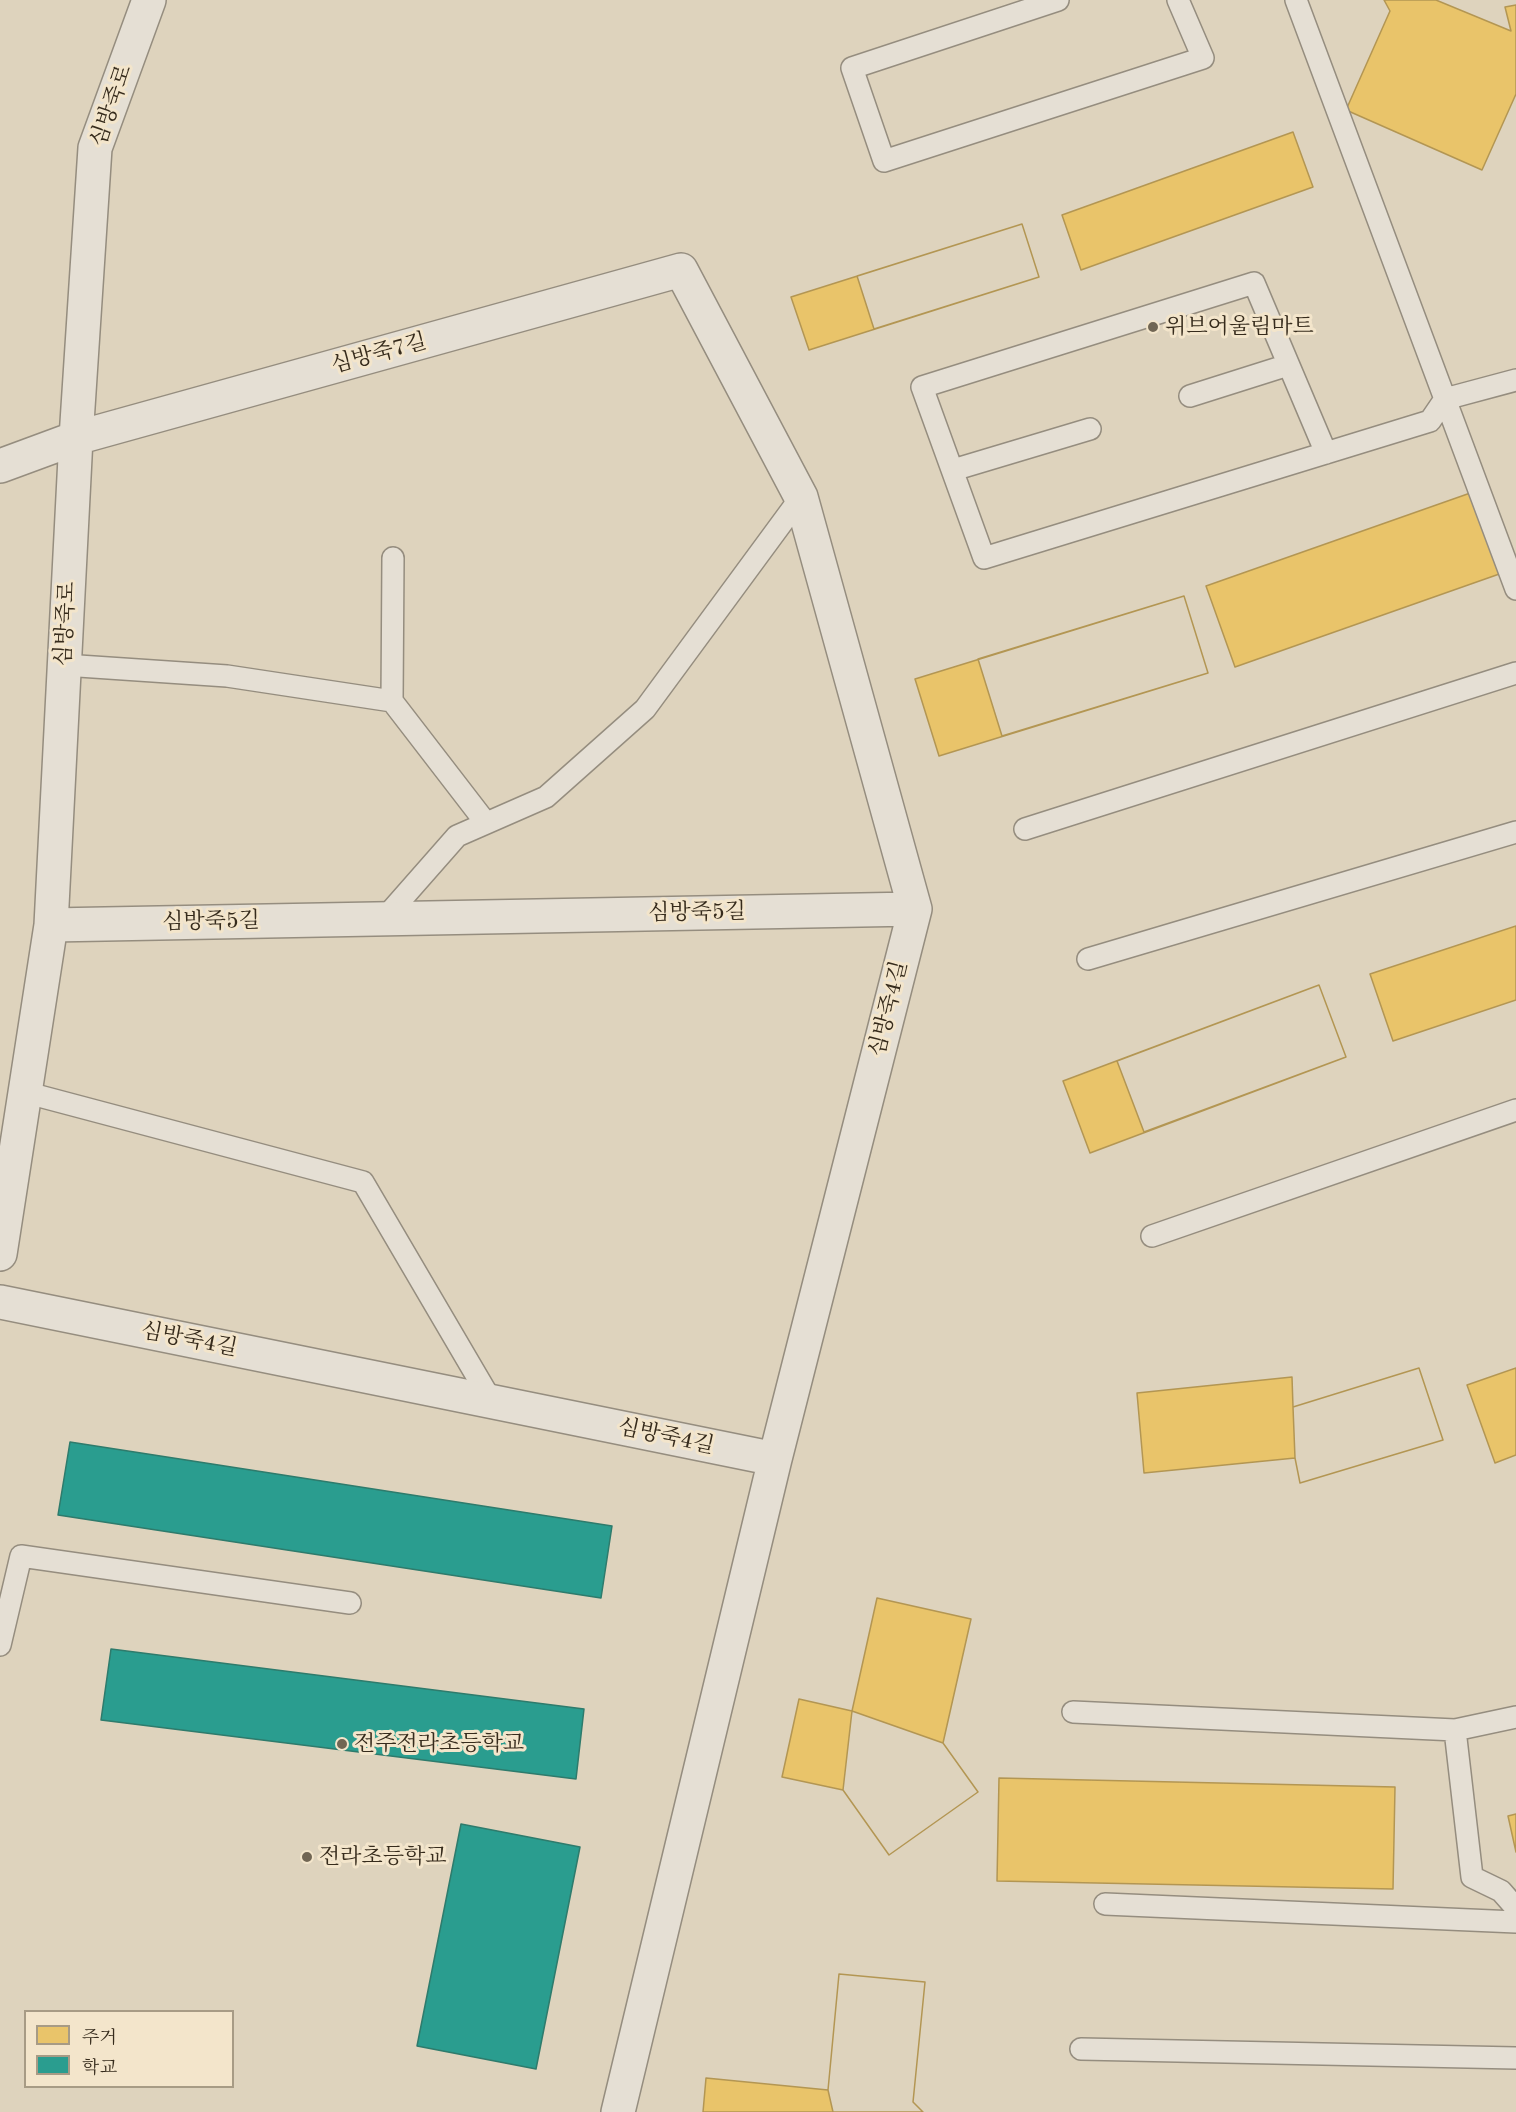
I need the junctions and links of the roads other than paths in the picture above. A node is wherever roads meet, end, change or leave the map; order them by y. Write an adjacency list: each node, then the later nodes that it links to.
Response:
1 (149, 0): 10 (street, 심방죽로)
2 (1058, 0): 3 (lane)
3 (1178, 0)
4 (1296, 0): 8 (lane)
5 (1288, 365): 7 (lane); 11 (lane); 13 (lane)
6 (1516, 380): 8 (lane)
7 (1190, 396)
8 (1445, 399): 11 (lane); 16 (lane)
9 (1090, 429): 13 (lane)
10 (76, 438): 12 (street, 심방죽7길); 14 (street, 심방죽7길); 17 (street, 심방죽로)
11 (1326, 453): 13 (lane)
12 (0, 466)
13 (953, 470)
14 (801, 497): 20 (lane); 23 (street)
15 (393, 558): 19 (lane)
16 (1516, 589)
17 (64, 665): 19 (lane); 25 (street, 심방죽로)
18 (1516, 673): 21 (lane)
19 (392, 701): 20 (lane)
20 (486, 823): 24 (lane)
21 (1025, 829)
22 (1516, 832): 26 (lane)
23 (915, 909): 24 (street, 심방죽5길); 33 (street, 심방죽4길)
24 (384, 919): 25 (street, 심방죽5길)
25 (51, 925): 27 (street, 심방죽로)
26 (1088, 959)
27 (24, 1092): 30 (street, 심방죽로); 32 (lane)
28 (1516, 1110): 29 (lane)
29 (1152, 1236)
30 (0, 1254)
31 (0, 1302): 32 (street, 심방죽4길)
32 (492, 1402): 33 (street, 심방죽4길)
33 (775, 1460): 44 (street)
34 (350, 1603): 35 (lane)
35 (0, 1645)
36 (1073, 1712): 38 (lane)
37 (1516, 1717): 38 (lane)
38 (1455, 1730): 40 (lane)
39 (1105, 1904): 41 (lane)
40 (1516, 1908)
41 (1516, 1922)
42 (1082, 2049): 43 (lane)
43 (1516, 2058)
44 (618, 2112)

